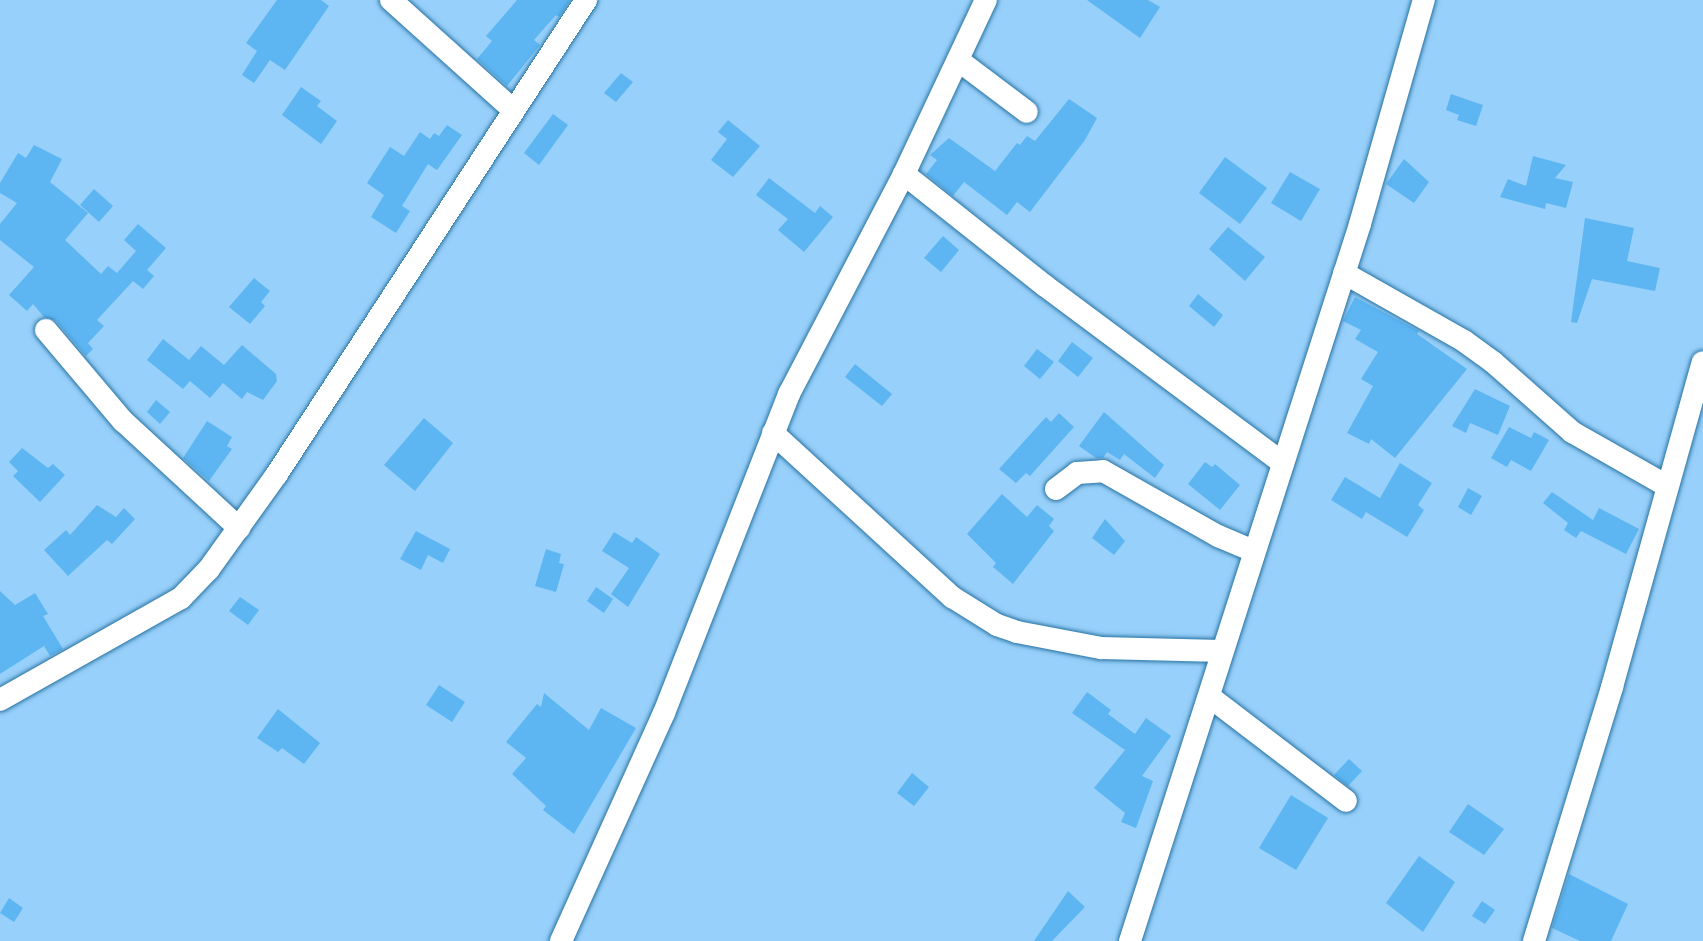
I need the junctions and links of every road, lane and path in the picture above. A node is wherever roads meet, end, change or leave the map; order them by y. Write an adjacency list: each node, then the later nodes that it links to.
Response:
1 (392, 0): 6 (street)
2 (586, 0): 6 (street)
3 (986, 0): 5 (street)
4 (1424, 0): 9 (street)
5 (958, 60): 7 (street); 8 (street)
6 (512, 109): 16 (street)
7 (1027, 112)
8 (904, 174): 12 (street); 13 (street)
9 (1344, 273): 13 (street); 14 (street)
10 (46, 330): 16 (street)
11 (1703, 362): 14 (street)
12 (773, 433): 18 (street); 22 (street)
13 (1283, 463): 17 (street)
14 (1667, 486): 24 (street)
15 (1056, 489): 17 (street)
16 (239, 528): 20 (street)
17 (1254, 551): 18 (street)
18 (1222, 651): 19 (street)
19 (1210, 697): 21 (street); 23 (street)
20 (0, 700)
21 (1346, 801)
22 (561, 941)
23 (1130, 941)
24 (1534, 941)

